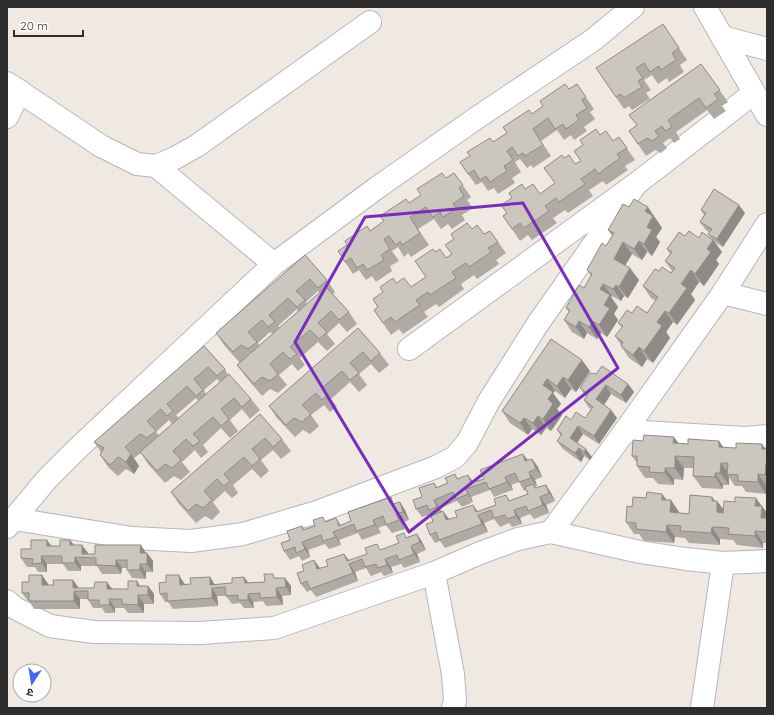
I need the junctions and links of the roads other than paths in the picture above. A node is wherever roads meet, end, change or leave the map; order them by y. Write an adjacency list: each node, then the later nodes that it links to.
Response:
1 (633, 7): 13 (street)
2 (705, 7): 4 (street)
3 (370, 22): 10 (street)
4 (722, 37): 5 (street); 7 (street)
5 (767, 49)
6 (13, 87): 9 (street); 10 (street)
7 (754, 93): 8 (street); 11 (street)
8 (767, 115)
9 (7, 117)
10 (156, 166): 13 (street)
11 (636, 184): 16 (street); 19 (street)
12 (767, 224): 14 (street)
13 (274, 264): 19 (street)
14 (723, 293): 15 (street); 17 (street)
15 (767, 304)
16 (409, 349)
17 (625, 431): 18 (street); 20 (street)
18 (767, 436)
19 (11, 523)
20 (551, 532): 22 (street); 23 (street)
21 (767, 561): 22 (street)
22 (723, 563): 26 (street)
23 (434, 573): 24 (street); 25 (street)
24 (7, 601)
25 (453, 708)
26 (702, 708)

